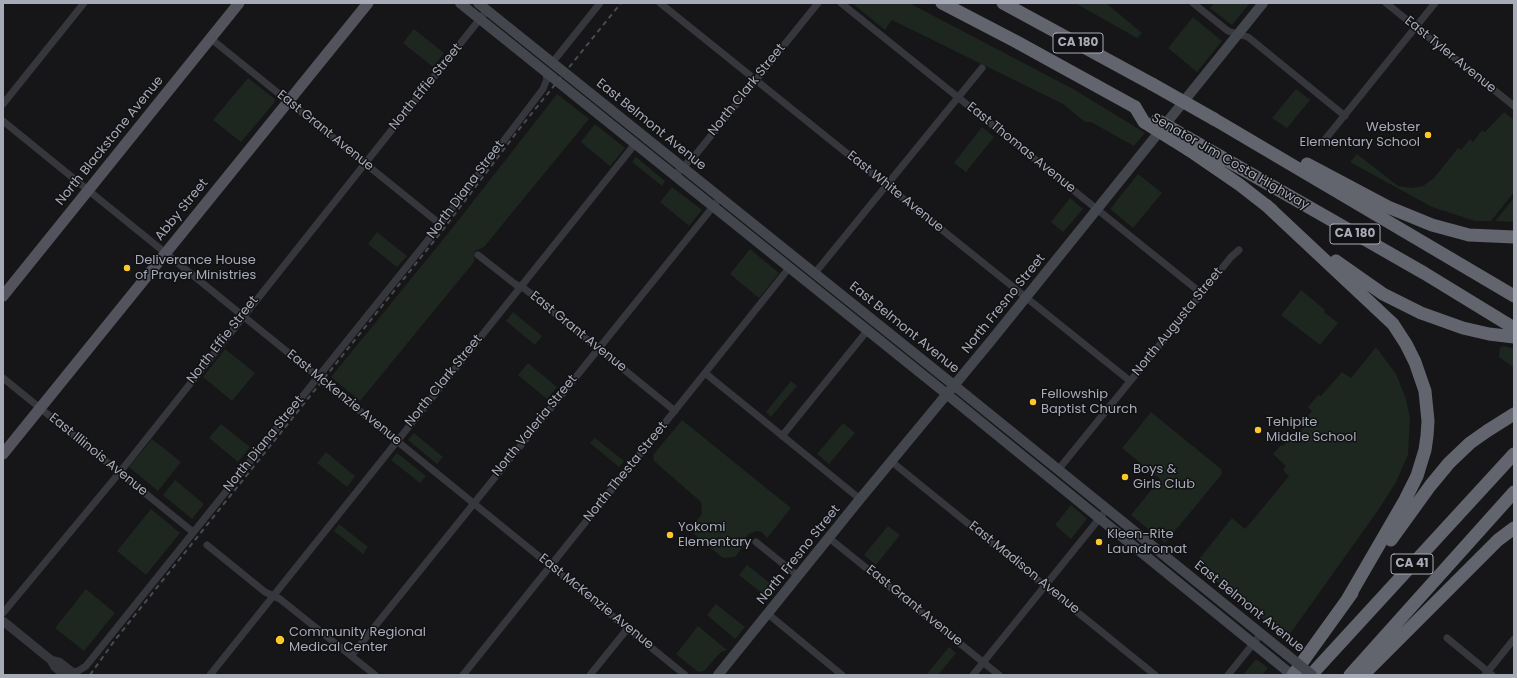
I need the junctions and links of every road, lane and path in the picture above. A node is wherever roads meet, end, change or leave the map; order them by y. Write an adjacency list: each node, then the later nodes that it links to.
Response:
1 (84, 3): 28 (street)
2 (239, 3): 20 (main road, North Blackstone Avenue)
3 (368, 3): 27 (main road, Abby Street)
4 (460, 3): 17 (main road, East Belmont Avenue)
5 (478, 3): 16 (main road, East Belmont Avenue)
6 (600, 3): 22 (street)
7 (660, 3): 25 (street, East White Avenue)
8 (818, 3): 25 (street, North Clark Street)
9 (841, 3): 26 (street, East Thomas Avenue)
10 (942, 3): 35 (highway, CA 180, bridge)
11 (1003, 3): 31 (highway, CA 180, bridge)
12 (1193, 3): 19 (street)
13 (1263, 3): 19 (main road, North Fresno Street)
14 (1386, 3): 18 (street, East Tyler Avenue)
15 (1435, 3): 18 (street)
16 (487, 10): 17 (street, North Effie Street); 22 (main road, East Belmont Avenue)
17 (480, 19): 21 (main road, East Belmont Avenue); 36 (street, North Effie Street)
18 (1416, 27): 29 (street, East Tyler Avenue); 30 (street)
19 (1238, 34): 30 (street); 44 (main road, North Fresno Street)
20 (210, 38): 27 (street, East Grant Avenue); 40 (main road, North Blackstone Avenue)
21 (520, 52): 22 (main road); 24 (main road, East Belmont Avenue)
22 (552, 63): 37 (main road, East Belmont Avenue)
23 (982, 68): 26 (street)
24 (545, 72): 34 (main road, East Belmont Avenue); 45 (street, North Diana Street)
25 (756, 80): 37 (street, North Clark Street); 39 (street, East White Avenue)
26 (958, 97): 39 (street); 44 (street, East Thomas Avenue)
27 (289, 101): 36 (street, East Grant Avenue); 48 (main road, Abby Street)
28 (3, 104)
29 (1514, 106)
30 (1345, 116): 33 (street)
31 (1214, 119): 46 (highway); 52 (highway, CA 180)
32 (3, 121): 40 (street, East McKenzie Avenue)
33 (1323, 142)
34 (635, 144): 38 (main road, East Belmont Avenue); 53 (street, North Clark Street)
35 (1192, 146): 42 (highway); 60 (highway, Senator Jim Costa Highway / CA 180)
36 (365, 163): 45 (street, East Grant Avenue); 59 (street, North Effie Street)
37 (683, 168): 38 (street, North Clark Street); 41 (main road, East Belmont Avenue)
38 (674, 176): 43 (main road, East Belmont Avenue)
39 (886, 185): 51 (street); 58 (street, East White Avenue)
40 (88, 191): 48 (street, East McKenzie Avenue); 56 (main road, North Blackstone Avenue)
41 (720, 198): 43 (street, North Valeria Street); 51 (main road, East Belmont Avenue)
42 (1266, 205): 62 (highway); 96 (highway)
43 (712, 207): 50 (main road, East Belmont Avenue); 63 (street, North Valeria Street)
44 (1098, 209): 55 (street, East Thomas Avenue); 58 (main road, North Fresno Street)
45 (440, 224): 65 (street, North Diana Street)
46 (1514, 237)
47 (1239, 250): 55 (street, North Augusta Street)
48 (165, 253): 59 (street, East McKenzie Avenue); 70 (main road, Abby Street)
49 (478, 255): 53 (street, East Grant Avenue)
50 (789, 268): 61 (main road, East Belmont Avenue); 64 (street, North Thesta Street)
51 (815, 273): 68 (main road, East Belmont Avenue)
52 (1476, 273): 54 (highway); 57 (highway, CA 180)
53 (520, 287): 63 (street, East Grant Avenue); 74 (street, North Clark Street)
54 (1514, 290)
55 (1201, 293): 67 (street, North Augusta Street)
56 (3, 296)
57 (1514, 296)
58 (1026, 297): 67 (street, East White Avenue); 68 (main road, North Fresno Street)
59 (243, 316): 65 (street, East McKenzie Avenue); 79 (street, North Effie Street)
60 (1514, 328)
61 (867, 331): 69 (main road, East Belmont Avenue); 73 (street)
62 (1514, 338)
63 (598, 348): 71 (street, East Grant Avenue); 83 (street, North Valeria Street)
64 (705, 373): 71 (street, North Thesta Street); 73 (street)
65 (318, 377): 74 (street, East McKenzie Avenue); 88 (street, North Diana Street)
66 (3, 378): 70 (street, East Illinois Avenue)
67 (1130, 381): 78 (street, North Augusta Street)
68 (954, 386): 69 (main road, North Fresno Street); 78 (main road, East Belmont Avenue)
69 (947, 395): 77 (main road, North Fresno Street); 86 (main road, East Belmont Avenue)
70 (40, 408): 75 (main road, Abby Street); 79 (street, East Illinois Avenue)
71 (675, 411): 92 (street, North Thesta Street)
72 (1514, 414): 96 (highway)
73 (782, 436): 82 (street)
74 (396, 440): 83 (street, East McKenzie Avenue); 95 (street, North Clark Street)
75 (3, 454)
76 (1514, 454): 121 (highway, CA 41)
77 (892, 462): 82 (main road, North Fresno Street); 94 (street, East Madison Avenue)
78 (1058, 470): 84 (main road, East Belmont Avenue)
79 (120, 472): 88 (street, East Illinois Avenue); 97 (street, North Effie Street)
80 (1514, 492): 85 (highway, CA 41)
81 (1514, 496): 85 (highway)
82 (860, 499): 89 (main road, North Fresno Street)
83 (474, 503): 92 (street, East McKenzie Avenue); 105 (street, North Valeria Street)
84 (1107, 509): 86 (street); 101 (main road, East Belmont Avenue)
85 (1496, 513): 122 (highway, CA 41)
86 (1100, 519): 94 (street); 104 (main road, East Belmont Avenue)
87 (1514, 528): 123 (highway)
88 (193, 532): 107 (street, North Diana Street)
89 (829, 538): 93 (main road, North Fresno Street); 106 (street, East Grant Avenue)
90 (756, 542): 93 (street)
91 (207, 545): 95 (street)
92 (551, 566): 100 (street, East McKenzie Avenue); 111 (street, North Thesta Street)
93 (798, 576): 98 (main road, North Fresno Street)
94 (1045, 586): 106 (street); 118 (street, East Madison Avenue)
95 (273, 596): 105 (street); 109 (street, North Clark Street)
96 (1347, 600): 120 (highway)
97 (3, 613)
98 (768, 614): 114 (main road, North Fresno Street); 115 (street)
99 (3, 621): 107 (street)
100 (628, 628): 112 (street); 113 (street, East McKenzie Avenue)
101 (1261, 634): 104 (street); 121 (main road, East Belmont Avenue, bridge)
102 (1447, 638): 108 (street)
103 (1514, 639): 108 (street)
104 (1253, 644): 119 (street); 120 (main road, East Belmont Avenue)
105 (351, 656): 110 (street)
106 (983, 662): 116 (street); 117 (street, East Grant Avenue)
107 (71, 674)
108 (1488, 674)
109 (210, 675)
110 (375, 675)
111 (463, 675)
112 (590, 675)
113 (685, 675)
114 (718, 675)
115 (842, 675)
116 (973, 675)
117 (999, 675)
118 (1155, 675)
119 (1228, 675)
120 (1292, 675)
121 (1311, 675)
122 (1350, 675)
123 (1363, 675)

